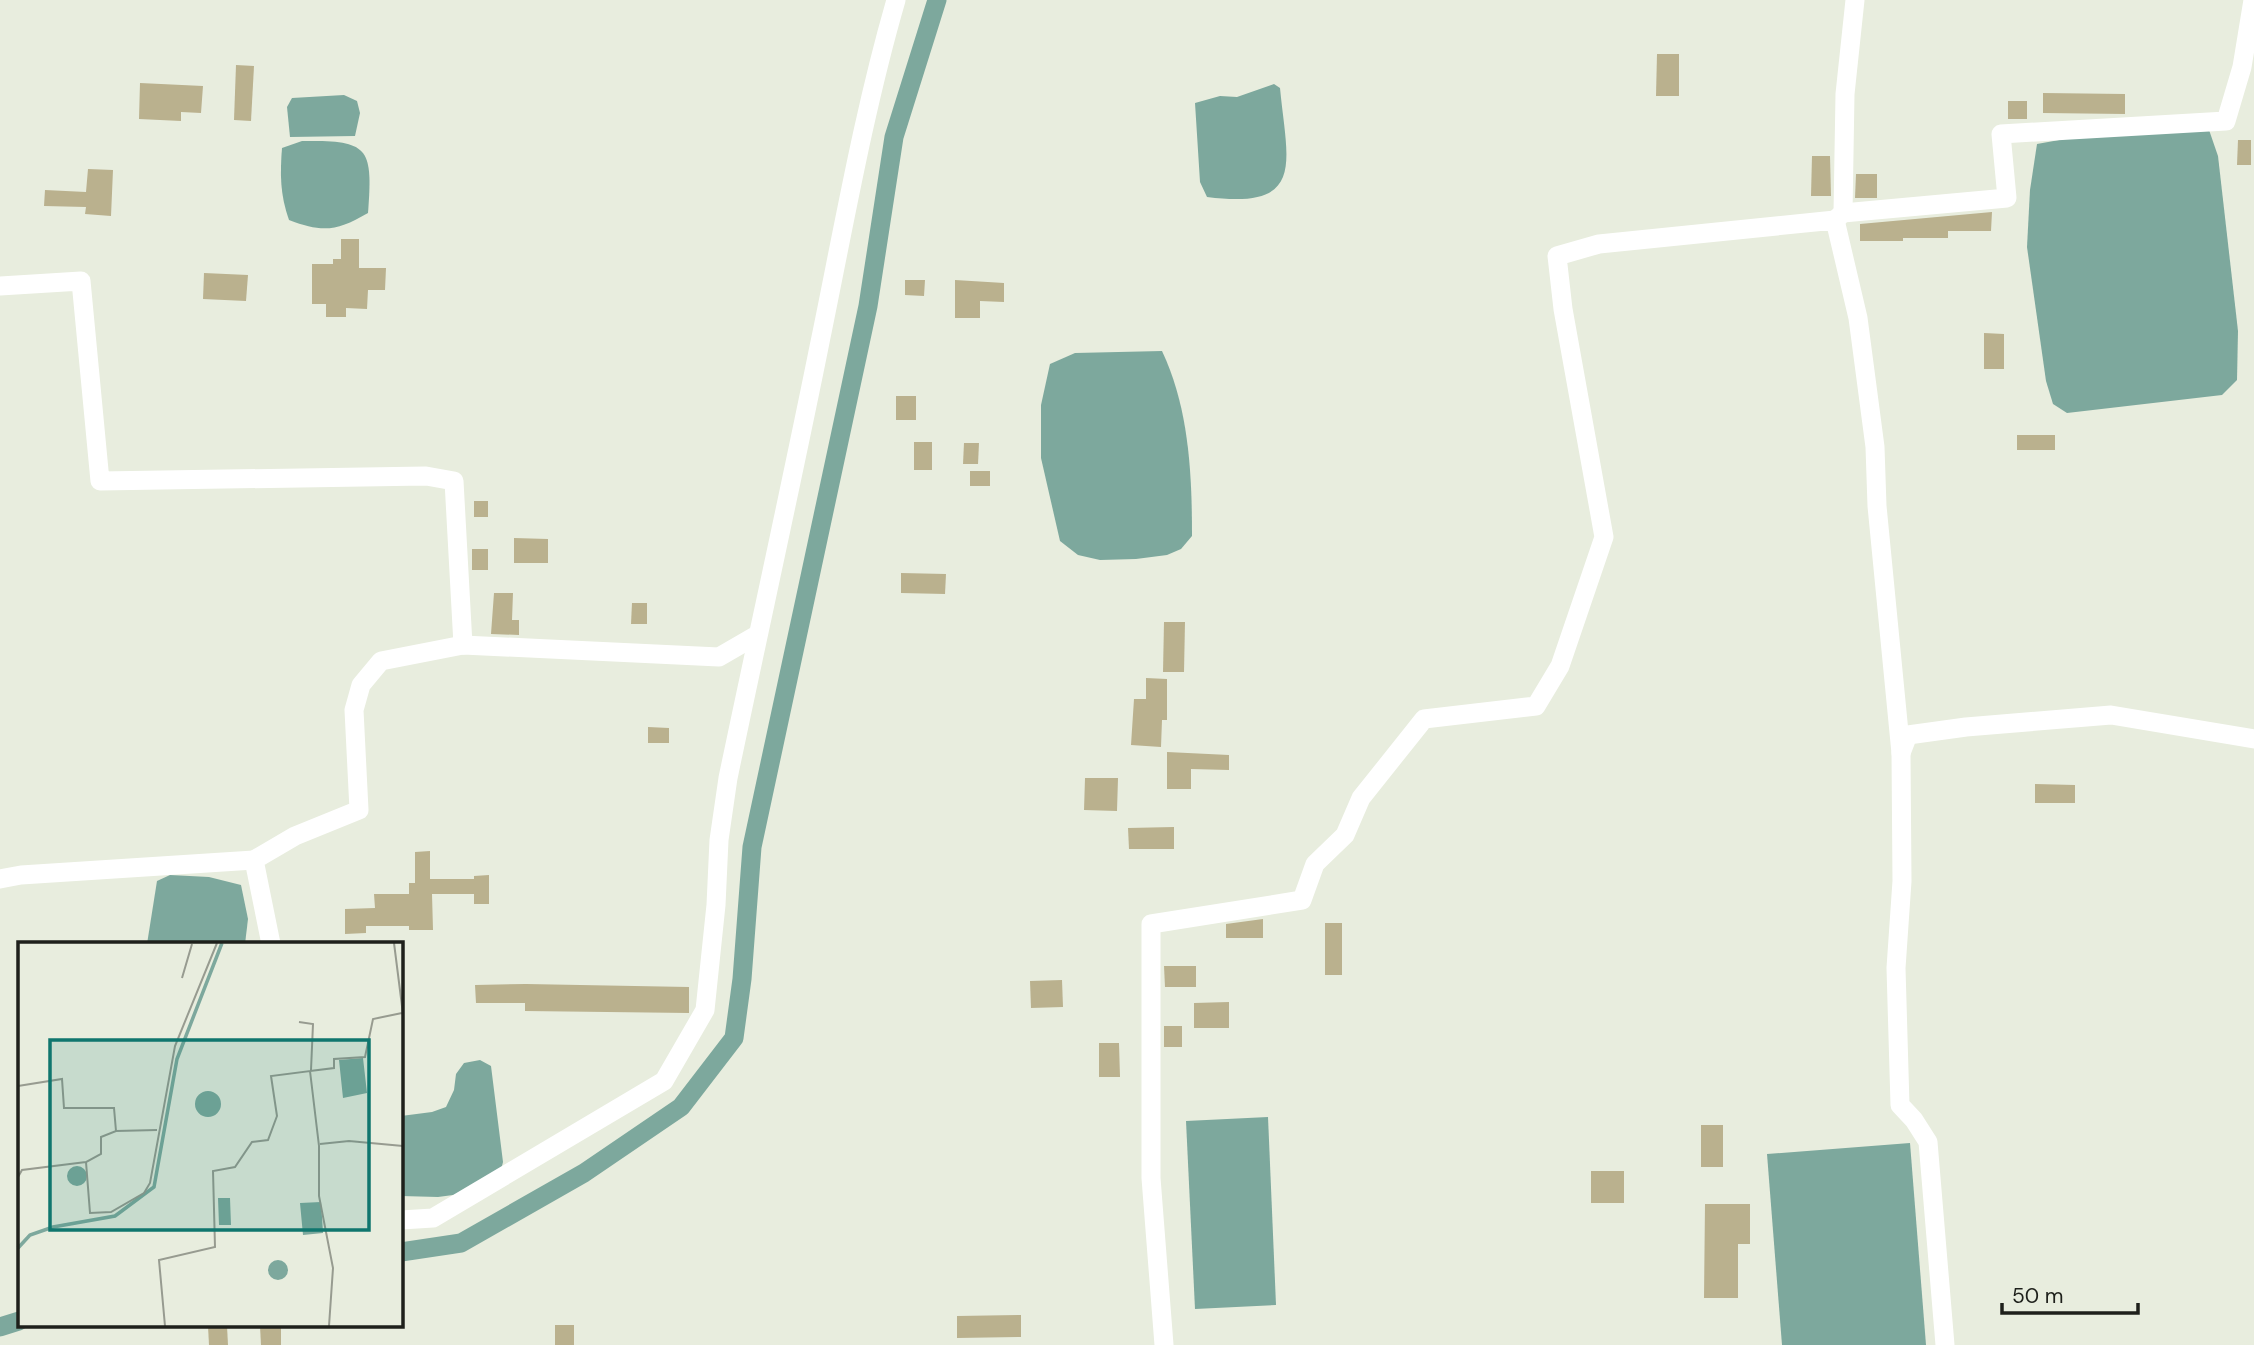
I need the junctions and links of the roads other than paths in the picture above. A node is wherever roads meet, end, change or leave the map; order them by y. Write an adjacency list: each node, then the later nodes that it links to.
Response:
1 (896, 0): 6 (street)
2 (1855, 0): 4 (street)
3 (2253, 0): 4 (street)
4 (1839, 216): 9 (street); 14 (street)
5 (0, 286): 7 (street)
6 (757, 635): 7 (street); 13 (street)
7 (463, 645): 10 (street)
8 (2254, 739): 9 (street)
9 (1901, 753): 15 (street)
10 (254, 860): 11 (street); 12 (street)
11 (0, 879)
12 (271, 942)
13 (402, 1220)
14 (1164, 1345)
15 (1945, 1345)

